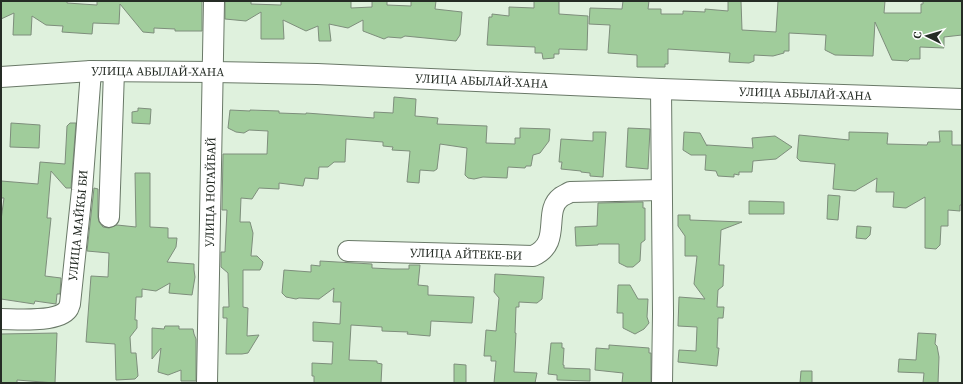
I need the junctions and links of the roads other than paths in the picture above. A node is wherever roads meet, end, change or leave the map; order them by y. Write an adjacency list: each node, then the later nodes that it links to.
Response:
1 (214, 1): 4 (street, УЛИЦА НОГАЙБАЙ)
2 (92, 71): 3 (street, УЛИЦА АБЫЛАЙ-ХАНА); 5 (street, УЛИЦА АБЫЛАЙ-ХАНА); 11 (street, УЛИЦА МАЙКЫ БИ)
3 (114, 71): 4 (street, УЛИЦА АБЫЛАЙ-ХАНА); 9 (street)
4 (213, 72): 6 (street, УЛИЦА АБЫЛАЙ-ХАНА); 12 (street, УЛИЦА НОГАЙБАЙ)
5 (1, 77)
6 (661, 89): 7 (street, УЛИЦА АБЫЛАЙ-ХАНА); 8 (street)
7 (962, 99)
8 (661, 190): 10 (street, УЛИЦА АЙТЕКЕ-БИ); 13 (street)
9 (109, 217)
10 (348, 251)
11 (1, 319)
12 (208, 383)
13 (662, 383)

